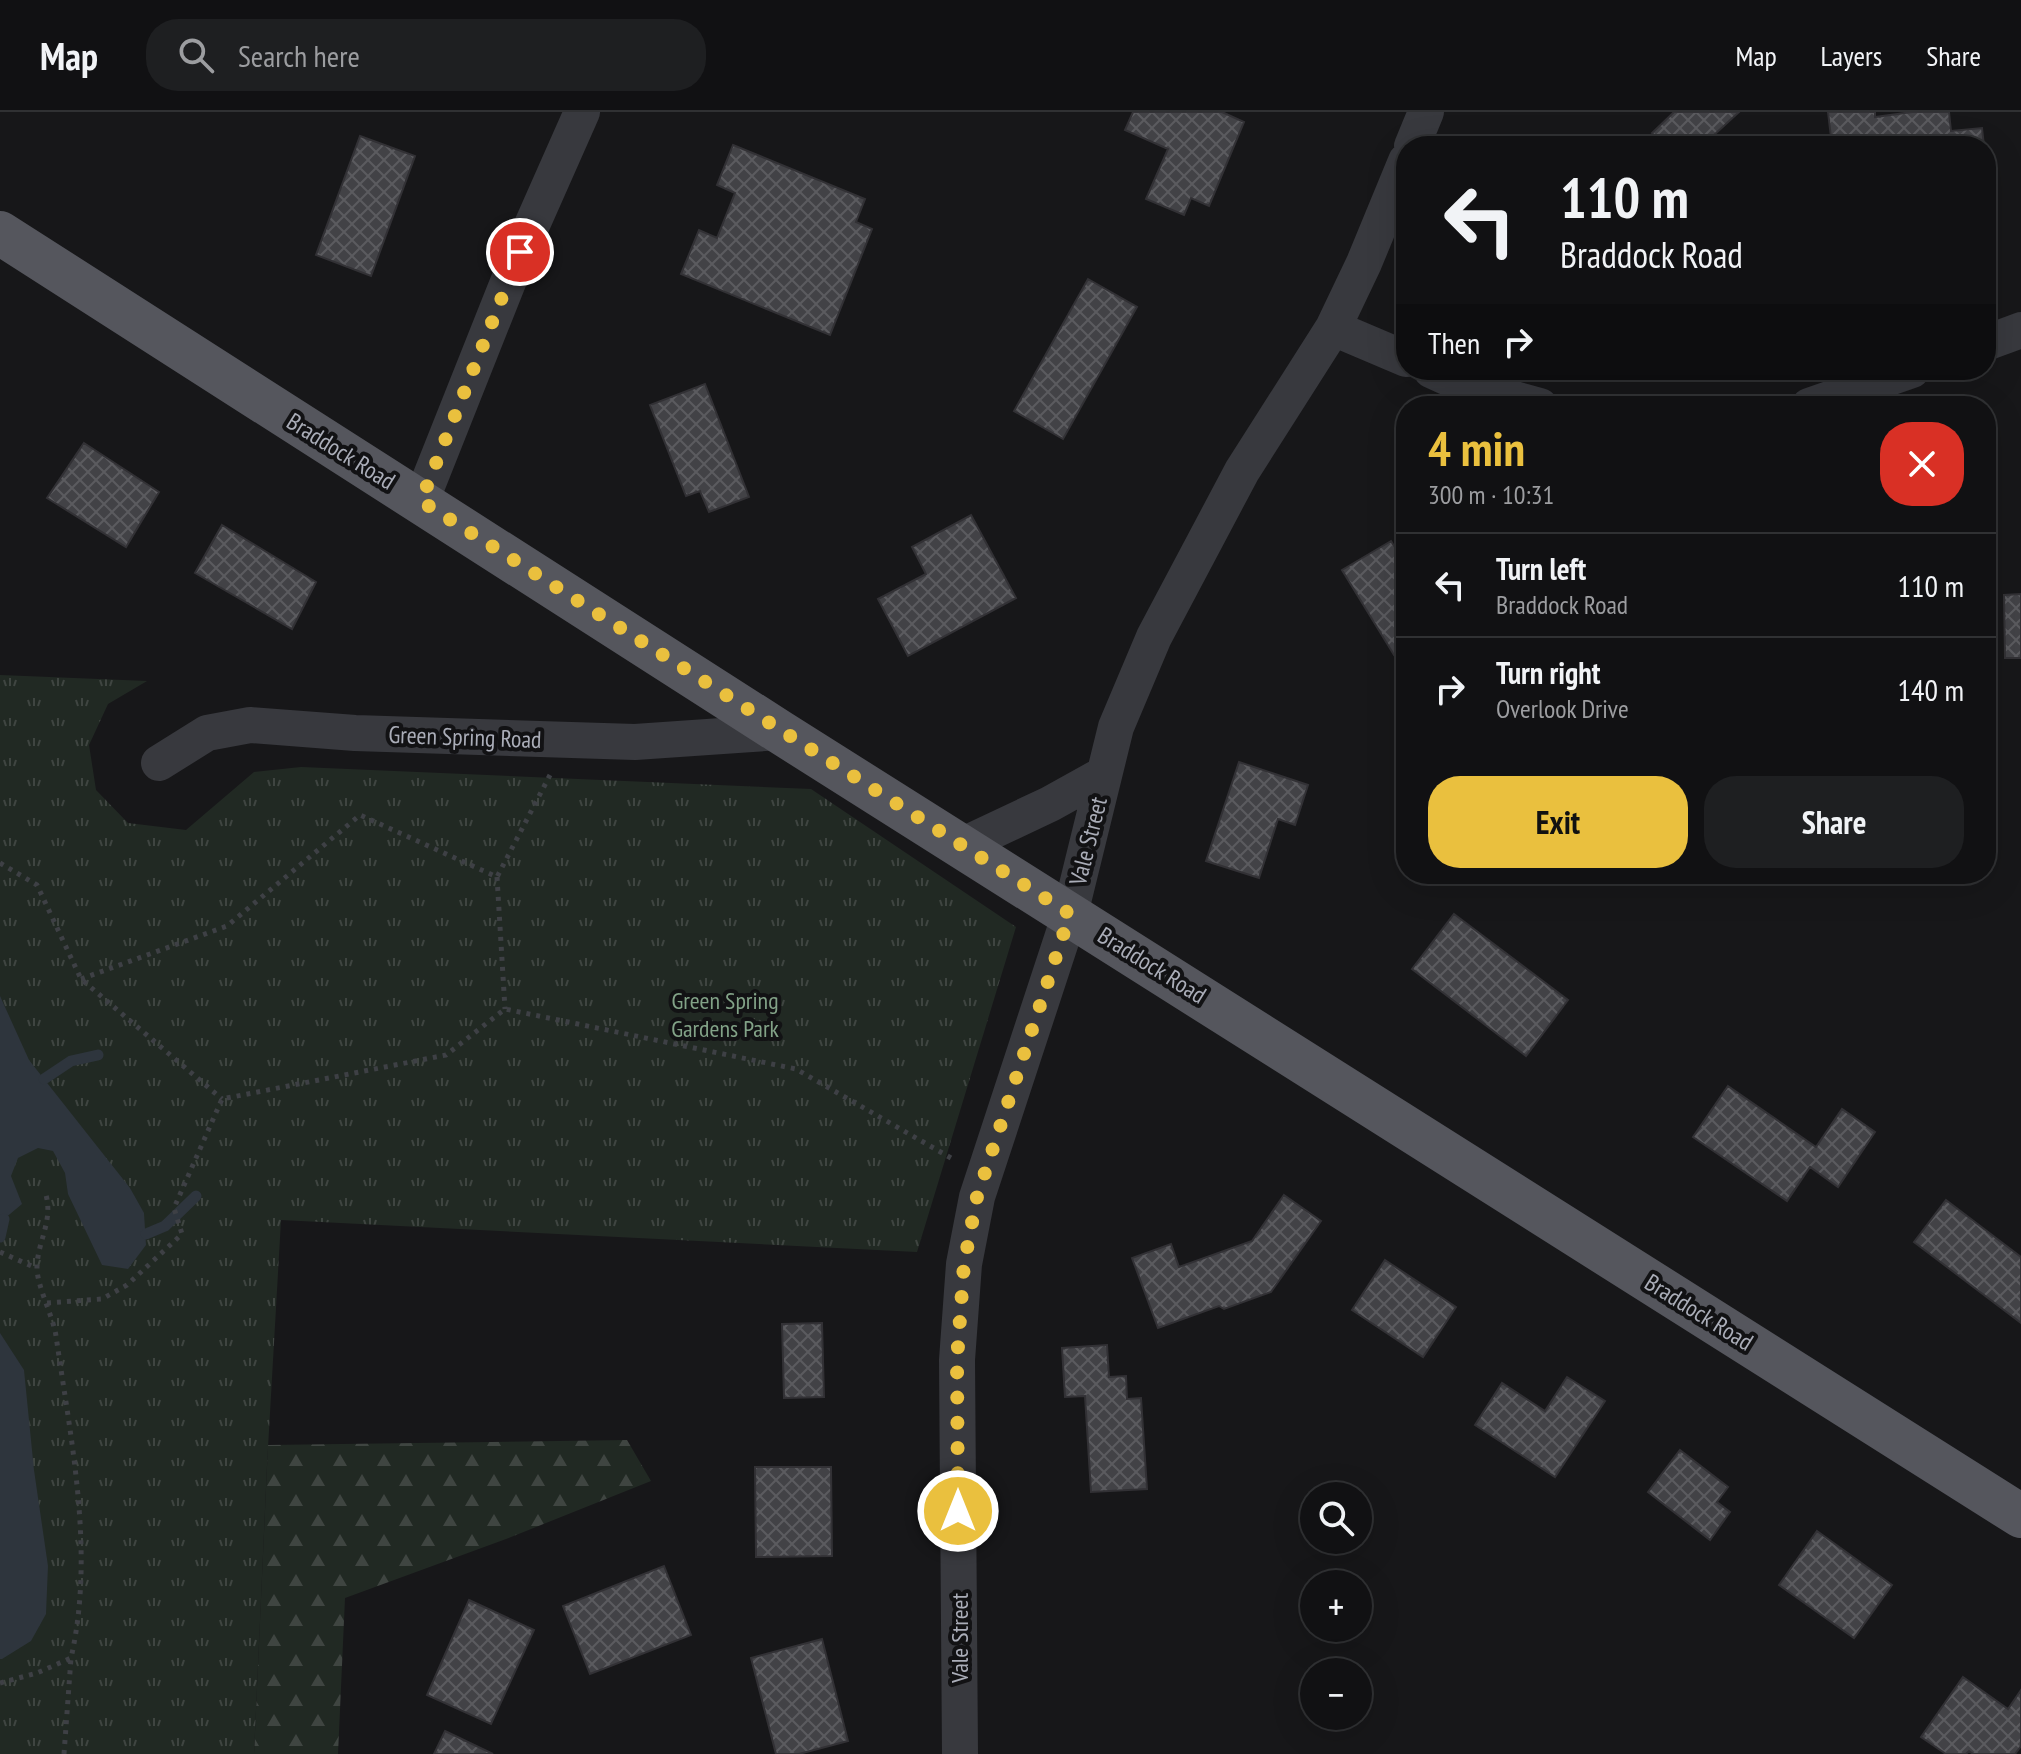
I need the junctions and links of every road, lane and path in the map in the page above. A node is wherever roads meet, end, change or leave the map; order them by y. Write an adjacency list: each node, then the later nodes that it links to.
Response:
1 (582, 112): 14 (street)
2 (1426, 112): 3 (street)
3 (1416, 136)
4 (1396, 185): 6 (street, Vale Street)
5 (0, 233): 14 (main road, Braddock Road)
6 (1333, 328): 9 (street); 18 (street, Vale Street)
7 (2021, 330): 8 (street)
8 (1996, 339)
9 (1396, 355)
10 (1453, 380): 12 (street)
11 (1883, 380): 13 (street)
12 (1504, 396)
13 (1838, 396)
14 (421, 501): 15 (main road, Braddock Road)
15 (780, 732): 16 (street, Green Spring Road); 19 (main road, Braddock Road)
16 (567, 740): 17 (street, Green Spring Road); 21 (path)
17 (159, 763)
18 (1104, 774): 19 (street, Vale Street); 22 (street, Vale Street)
19 (963, 845): 22 (main road, Braddock Road)
20 (0, 863): 23 (path)
21 (497, 877): 23 (path); 24 (path)
22 (1070, 914): 26 (street, Vale Street); 31 (main road, Braddock Road)
23 (81, 979): 25 (path)
24 (505, 1009): 25 (path); 26 (path)
25 (222, 1099): 30 (path)
26 (984, 1176): 35 (street, Vale Street)
27 (46, 1195): 29 (path)
28 (0, 1252): 29 (path)
29 (36, 1268): 30 (path)
30 (47, 1303): 32 (path)
31 (2021, 1516)
32 (71, 1658): 33 (path); 34 (path)
33 (0, 1683)
34 (64, 1754)
35 (960, 1754)

